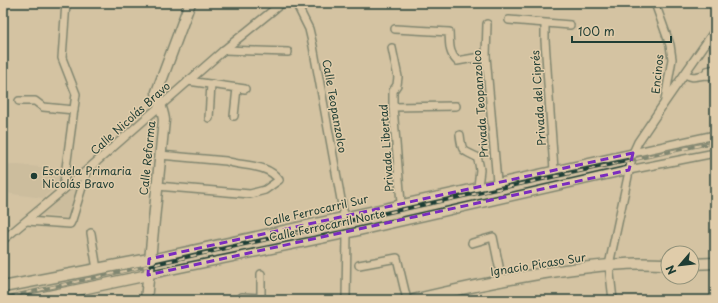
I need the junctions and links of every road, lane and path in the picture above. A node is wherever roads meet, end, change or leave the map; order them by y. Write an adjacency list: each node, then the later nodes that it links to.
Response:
1 (66, 3): 29 (street)
2 (190, 3): 26 (main road, Calle Reforma)
3 (282, 3): 13 (street, Calle Nicolás Bravo)
4 (296, 3): 45 (street, Calle Teopanzolco)
5 (655, 3): 25 (street, Encinos)
6 (509, 20): 8 (street)
7 (487, 24): 15 (street, Privada Teopanzolco)
8 (545, 24): 9 (street); 38 (street, Privada del Ciprés)
9 (570, 25)
10 (395, 29): 15 (street)
11 (715, 30): 17 (street)
12 (392, 48): 28 (street, Privada Libertad)
13 (224, 50): 14 (street); 20 (street, Calle Nicolás Bravo)
14 (288, 52)
15 (486, 56): 40 (street, Privada Teopanzolco)
16 (715, 69): 18 (street)
17 (684, 74): 18 (street); 25 (street)
18 (706, 75): 19 (street)
19 (715, 75)
20 (188, 81): 21 (street); 26 (street, Calle Nicolás Bravo)
21 (211, 84): 22 (street); 31 (street)
22 (237, 88): 23 (street); 30 (street)
23 (245, 89)
24 (18, 101): 29 (street)
25 (665, 102): 34 (street)
26 (160, 106): 36 (main road, Calle Reforma); 37 (street, Calle Nicolás Bravo)
27 (456, 106): 28 (street)
28 (394, 107): 44 (street, Privada Libertad)
29 (74, 110): 43 (street)
30 (234, 116)
31 (209, 118)
32 (460, 135): 42 (street)
33 (715, 135): 34 (street, Calle Ferrocarril Sur)
34 (633, 153): 38 (street, Calle Ferrocarril Sur); 39 (street)
35 (715, 153): 39 (street, Calle Ferrocarril Norte)
36 (160, 155): 41 (main road, Calle Reforma); 41 (street)
37 (87, 170): 43 (street, Calle Nicolás Bravo); 46 (street, Calle Nicolás Bravo)
38 (554, 170): 40 (street, Calle Ferrocarril Sur)
39 (629, 170): 48 (street, Calle Ferrocarril Norte); 56 (street)
40 (497, 182): 42 (street, Calle Ferrocarril Sur)
41 (157, 186): 51 (main road, Calle Reforma)
42 (478, 186): 44 (street, Calle Ferrocarril Sur)
43 (63, 190): 46 (street, Calle Nicolás Bravo)
44 (401, 203): 45 (street, Calle Ferrocarril Sur)
45 (344, 216): 51 (street, Calle Ferrocarril Sur)
46 (27, 221): 49 (street, Calle Nicolás Bravo)
47 (91, 233): 57 (street)
48 (347, 234): 59 (street, Calle Ferrocarril Norte); 66 (street)
49 (3, 240)
50 (472, 243): 60 (street)
51 (149, 259): 57 (main road, Calle Ferrocarril Sur); 59 (main road, Calle Reforma)
52 (715, 263): 54 (main road)
53 (660, 264): 56 (main road, Ignacio Picaso Sur)
54 (700, 264)
55 (359, 265): 67 (street)
56 (609, 265): 60 (main road, Ignacio Picaso Sur); 69 (street)
57 (97, 269): 61 (main road, Calle Ferrocarril Sur)
58 (261, 274): 63 (street)
59 (148, 275): 64 (main road, Calle Ferrocarril Norte); 65 (main road, Calle Reforma)
60 (501, 282): 68 (main road, Ignacio Picaso Sur)
61 (3, 287)
62 (242, 297): 63 (street)
63 (261, 299)
64 (30, 300)
65 (146, 300)
66 (346, 300)
67 (407, 300)
68 (414, 300)
69 (613, 300)

